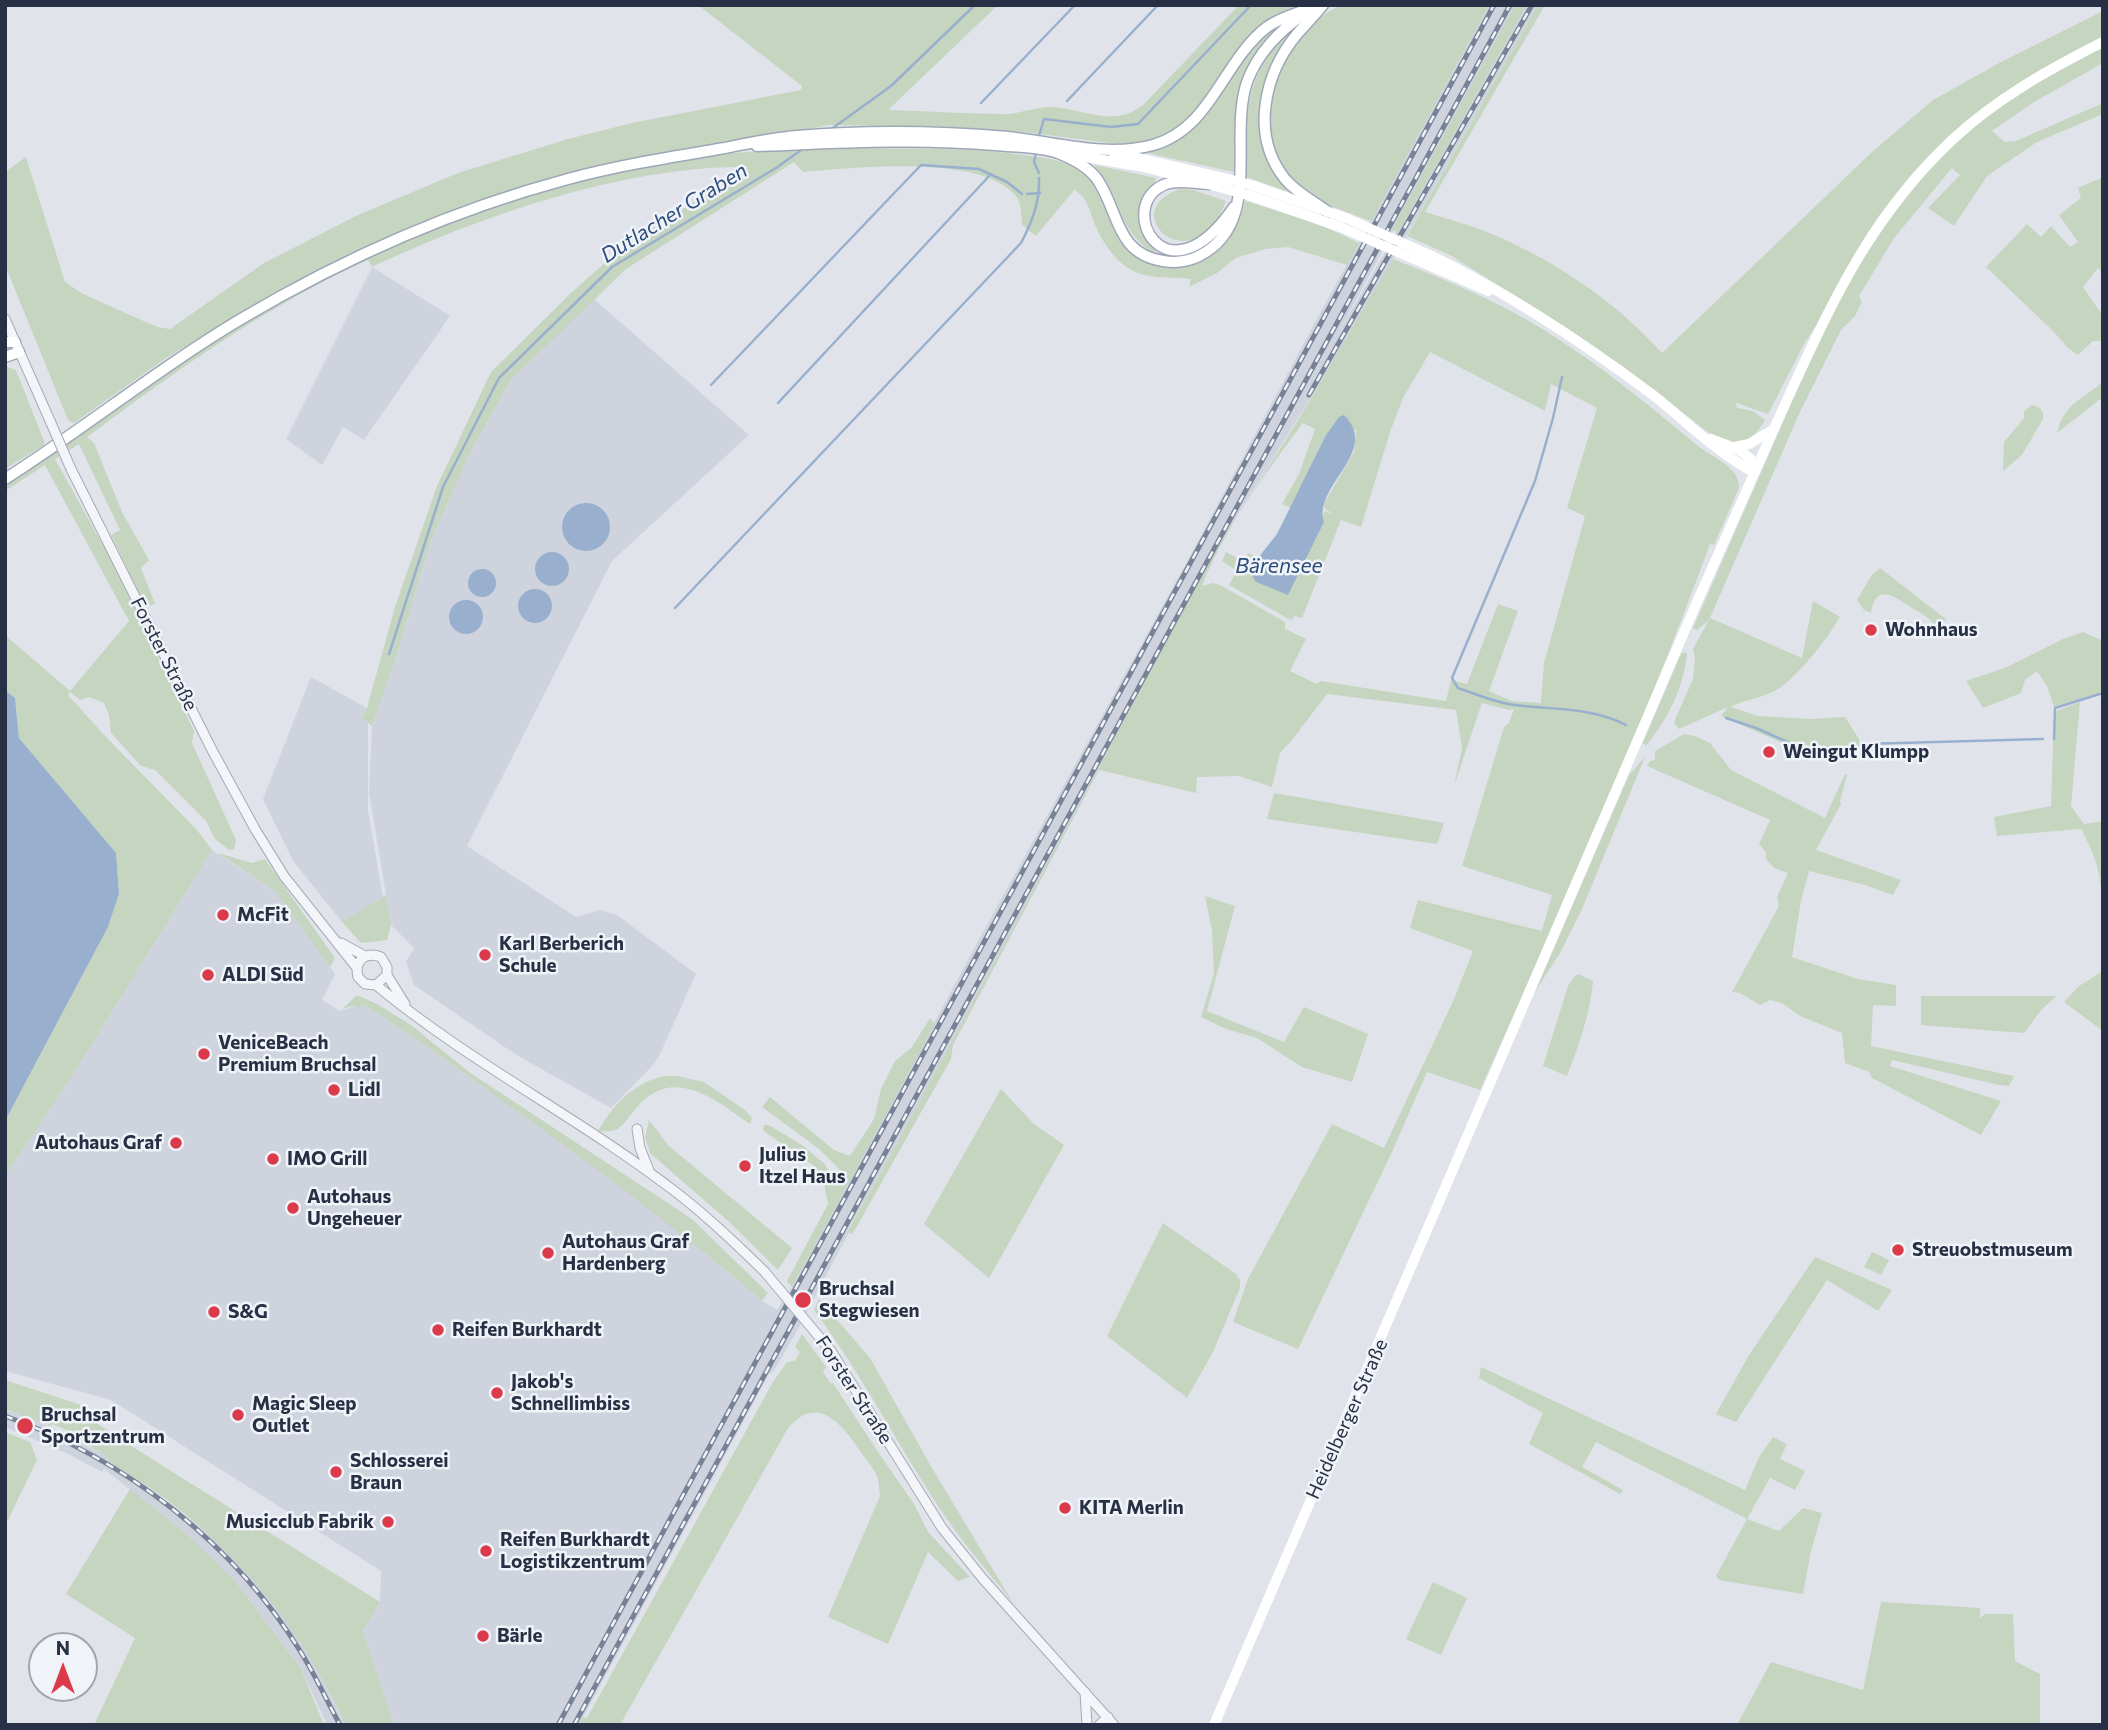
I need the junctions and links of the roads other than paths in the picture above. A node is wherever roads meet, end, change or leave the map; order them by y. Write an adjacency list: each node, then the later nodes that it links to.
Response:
1 (1318, 6): 6 (main road); 10 (main road); 11 (main road)
2 (2103, 42): 16 (main road, Heidelberger Straße)
3 (1007, 142): 4 (main road); 4 (main road); 5 (main road)
4 (729, 147): 20 (main road)
5 (1049, 148): 6 (main road); 8 (main road); 10 (main road)
6 (1108, 151): 7 (main road)
7 (1225, 183): 8 (main road); 9 (main road, bridge)
8 (1209, 184): 10 (main road)
9 (1253, 191): 11 (main road); 12 (main road)
10 (1237, 201)
11 (1328, 212): 12 (main road)
12 (1343, 222): 17 (main road, bridge)
13 (5, 319): 14 (street, Forster Straße)
14 (13, 345): 15 (main road); 21 (street, Forster Straße, bridge)
15 (5, 357)
16 (1774, 429): 18 (main road); 19 (main road, Heidelberger Straße)
17 (1707, 438): 18 (main road); 19 (main road)
18 (1733, 447): 19 (main road)
19 (1756, 469): 33 (main road, Heidelberger Straße)
20 (5, 479)
21 (336, 940): 22 (street, Forster Straße); 23 (street, Forster Straße)
22 (365, 956): 23 (street); 24 (street)
23 (357, 968): 25 (street)
24 (387, 975): 25 (street); 26 (street, Forster Straße)
25 (376, 985): 26 (street, Forster Straße)
26 (408, 1008): 28 (street, Forster Straße)
27 (637, 1129): 28 (street)
28 (651, 1175): 29 (street, Forster Straße, bridge)
29 (1085, 1692): 30 (street, Forster Straße); 31 (street)
30 (1111, 1721): 32 (street)
31 (1087, 1725)
32 (1099, 1725)
33 (1214, 1725)

